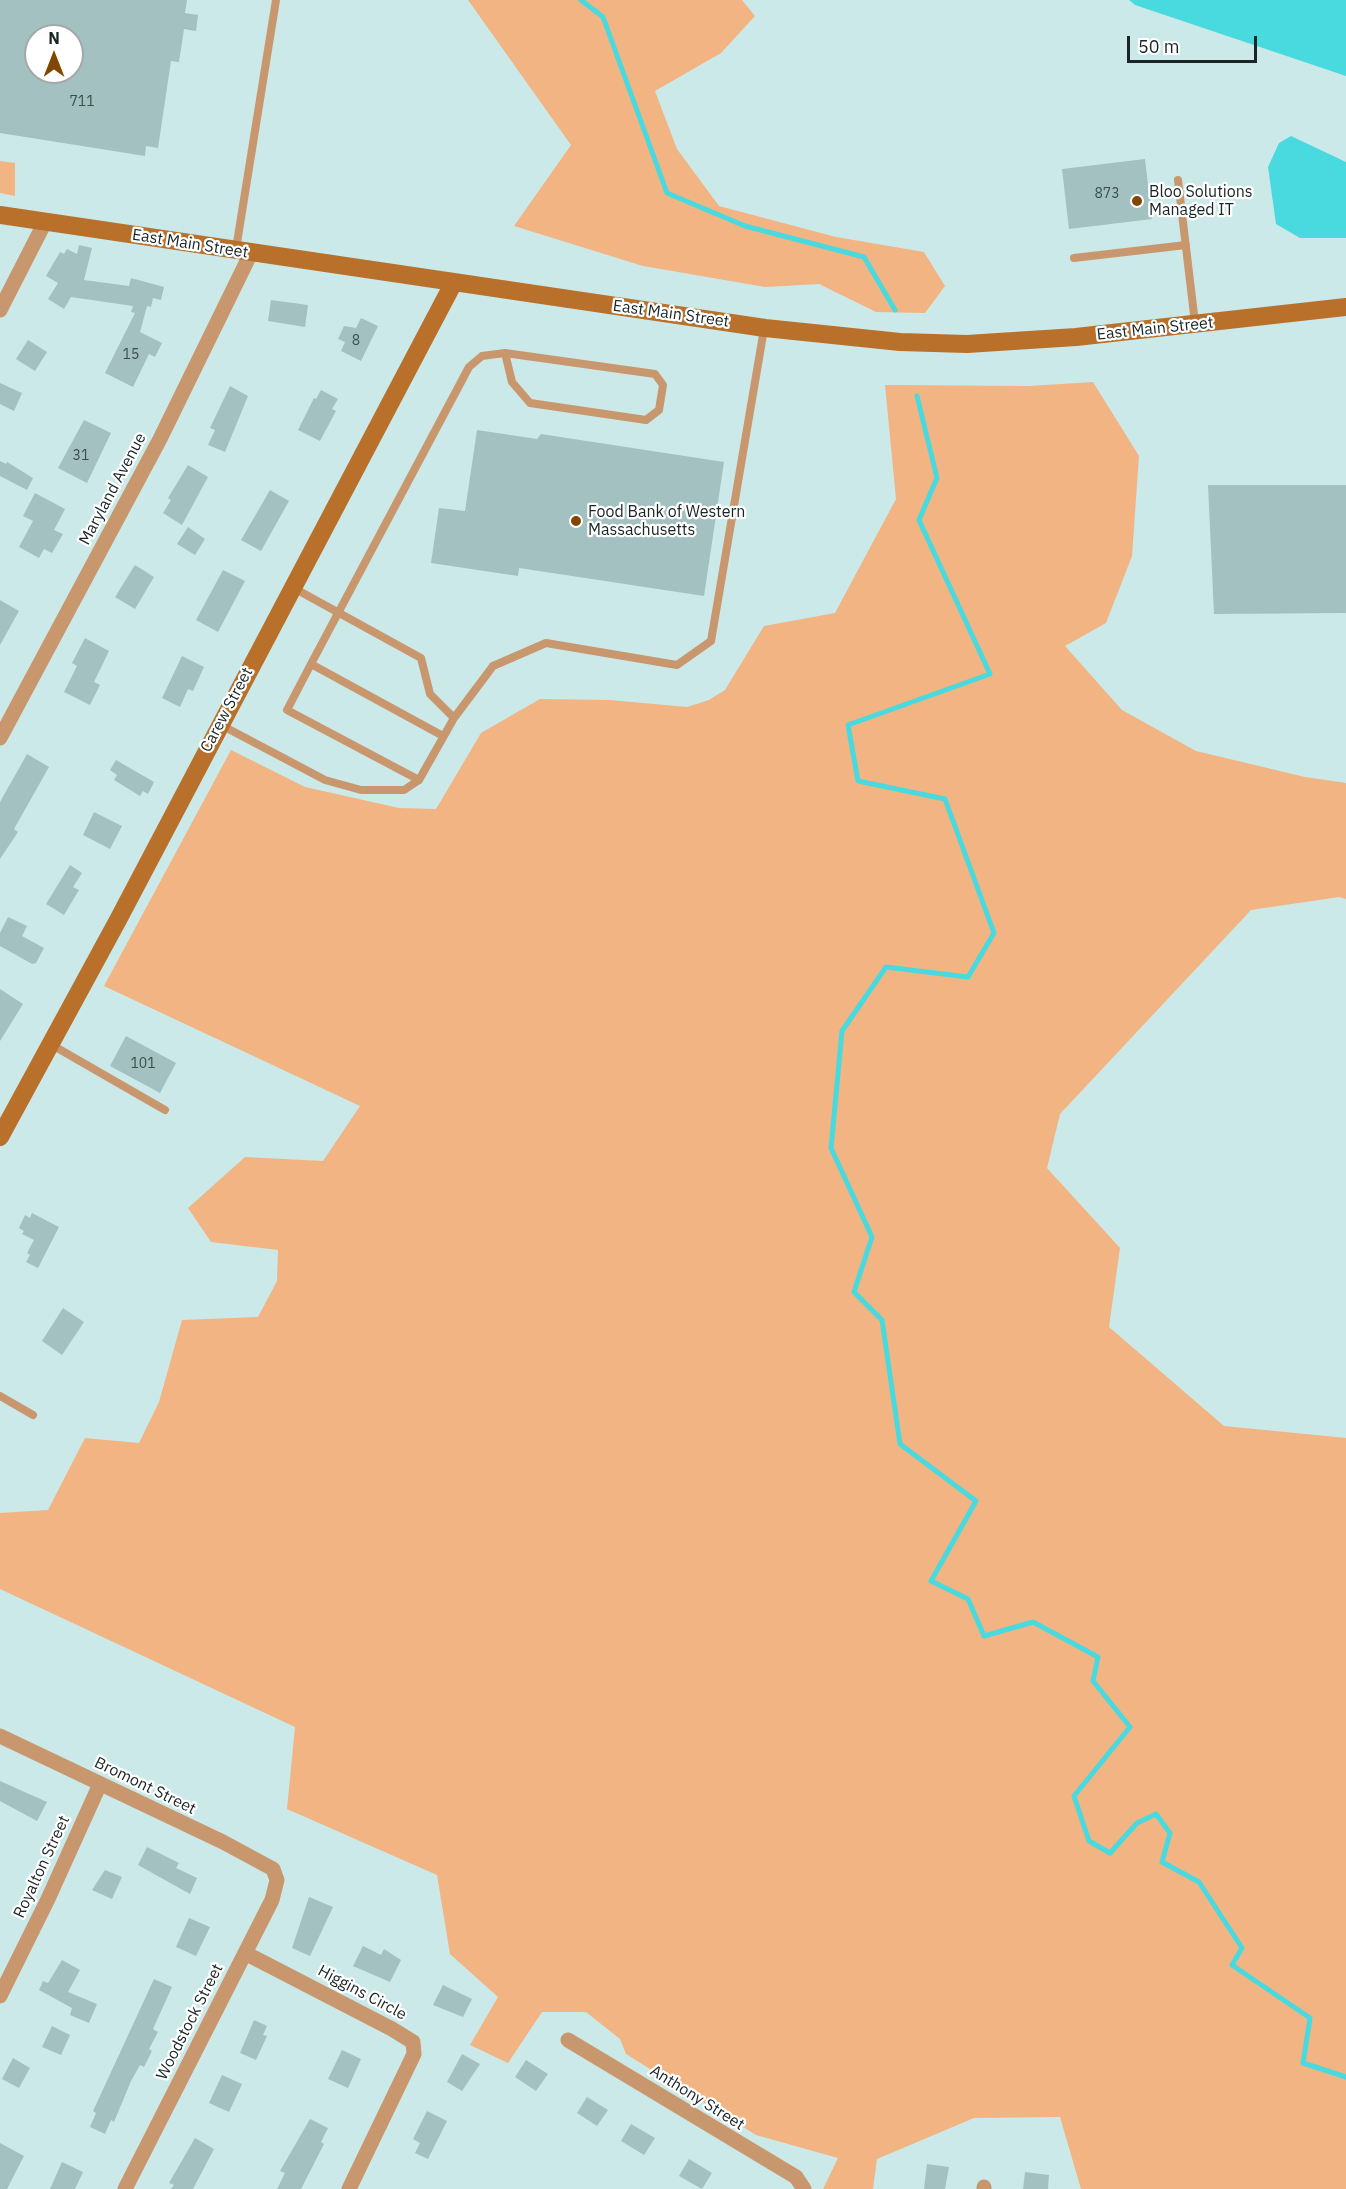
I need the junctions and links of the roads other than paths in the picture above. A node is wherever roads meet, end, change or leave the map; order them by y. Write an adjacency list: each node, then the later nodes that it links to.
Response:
1 (276, 0): 6 (lane)
2 (1178, 180): 5 (lane)
3 (0, 215): 4 (main road, East Main Street)
4 (45, 222): 6 (main road, East Main Street); 10 (street)
5 (1186, 244): 7 (lane); 11 (lane)
6 (244, 252): 8 (main road, East Main Street); 19 (street, Maryland Avenue)
7 (1074, 258)
8 (454, 282): 12 (main road, East Main Street); 14 (main road, Carew Street)
9 (1346, 307): 11 (main road, East Main Street)
10 (0, 310)
11 (1195, 324): 12 (main road, East Main Street)
12 (765, 328): 16 (lane)
13 (505, 353): 13 (lane); 15 (lane)
14 (293, 587): 16 (lane); 17 (main road, Carew Street)
15 (311, 664): 18 (lane); 20 (lane)
16 (454, 718): 18 (lane)
17 (220, 724): 20 (lane); 21 (main road, Carew Street)
18 (443, 736): 20 (lane)
19 (0, 738)
20 (419, 780)
21 (51, 1044): 22 (lane); 23 (main road, Carew Street)
22 (165, 1110)
23 (0, 1137)
24 (0, 1396): 25 (lane)
25 (33, 1414)
26 (0, 1736): 27 (street, Bromont Street)
27 (100, 1784): 28 (street, Bromont Street); 30 (street, Royalton Street)
28 (273, 1869): 29 (street, Woodstock Street)
29 (245, 1953): 32 (street, Woodstock Street); 33 (street, Higgins Circle)
30 (0, 1996)
31 (568, 2040): 34 (street, Anthony Street)
32 (125, 2189)
33 (349, 2189)
34 (804, 2189)

